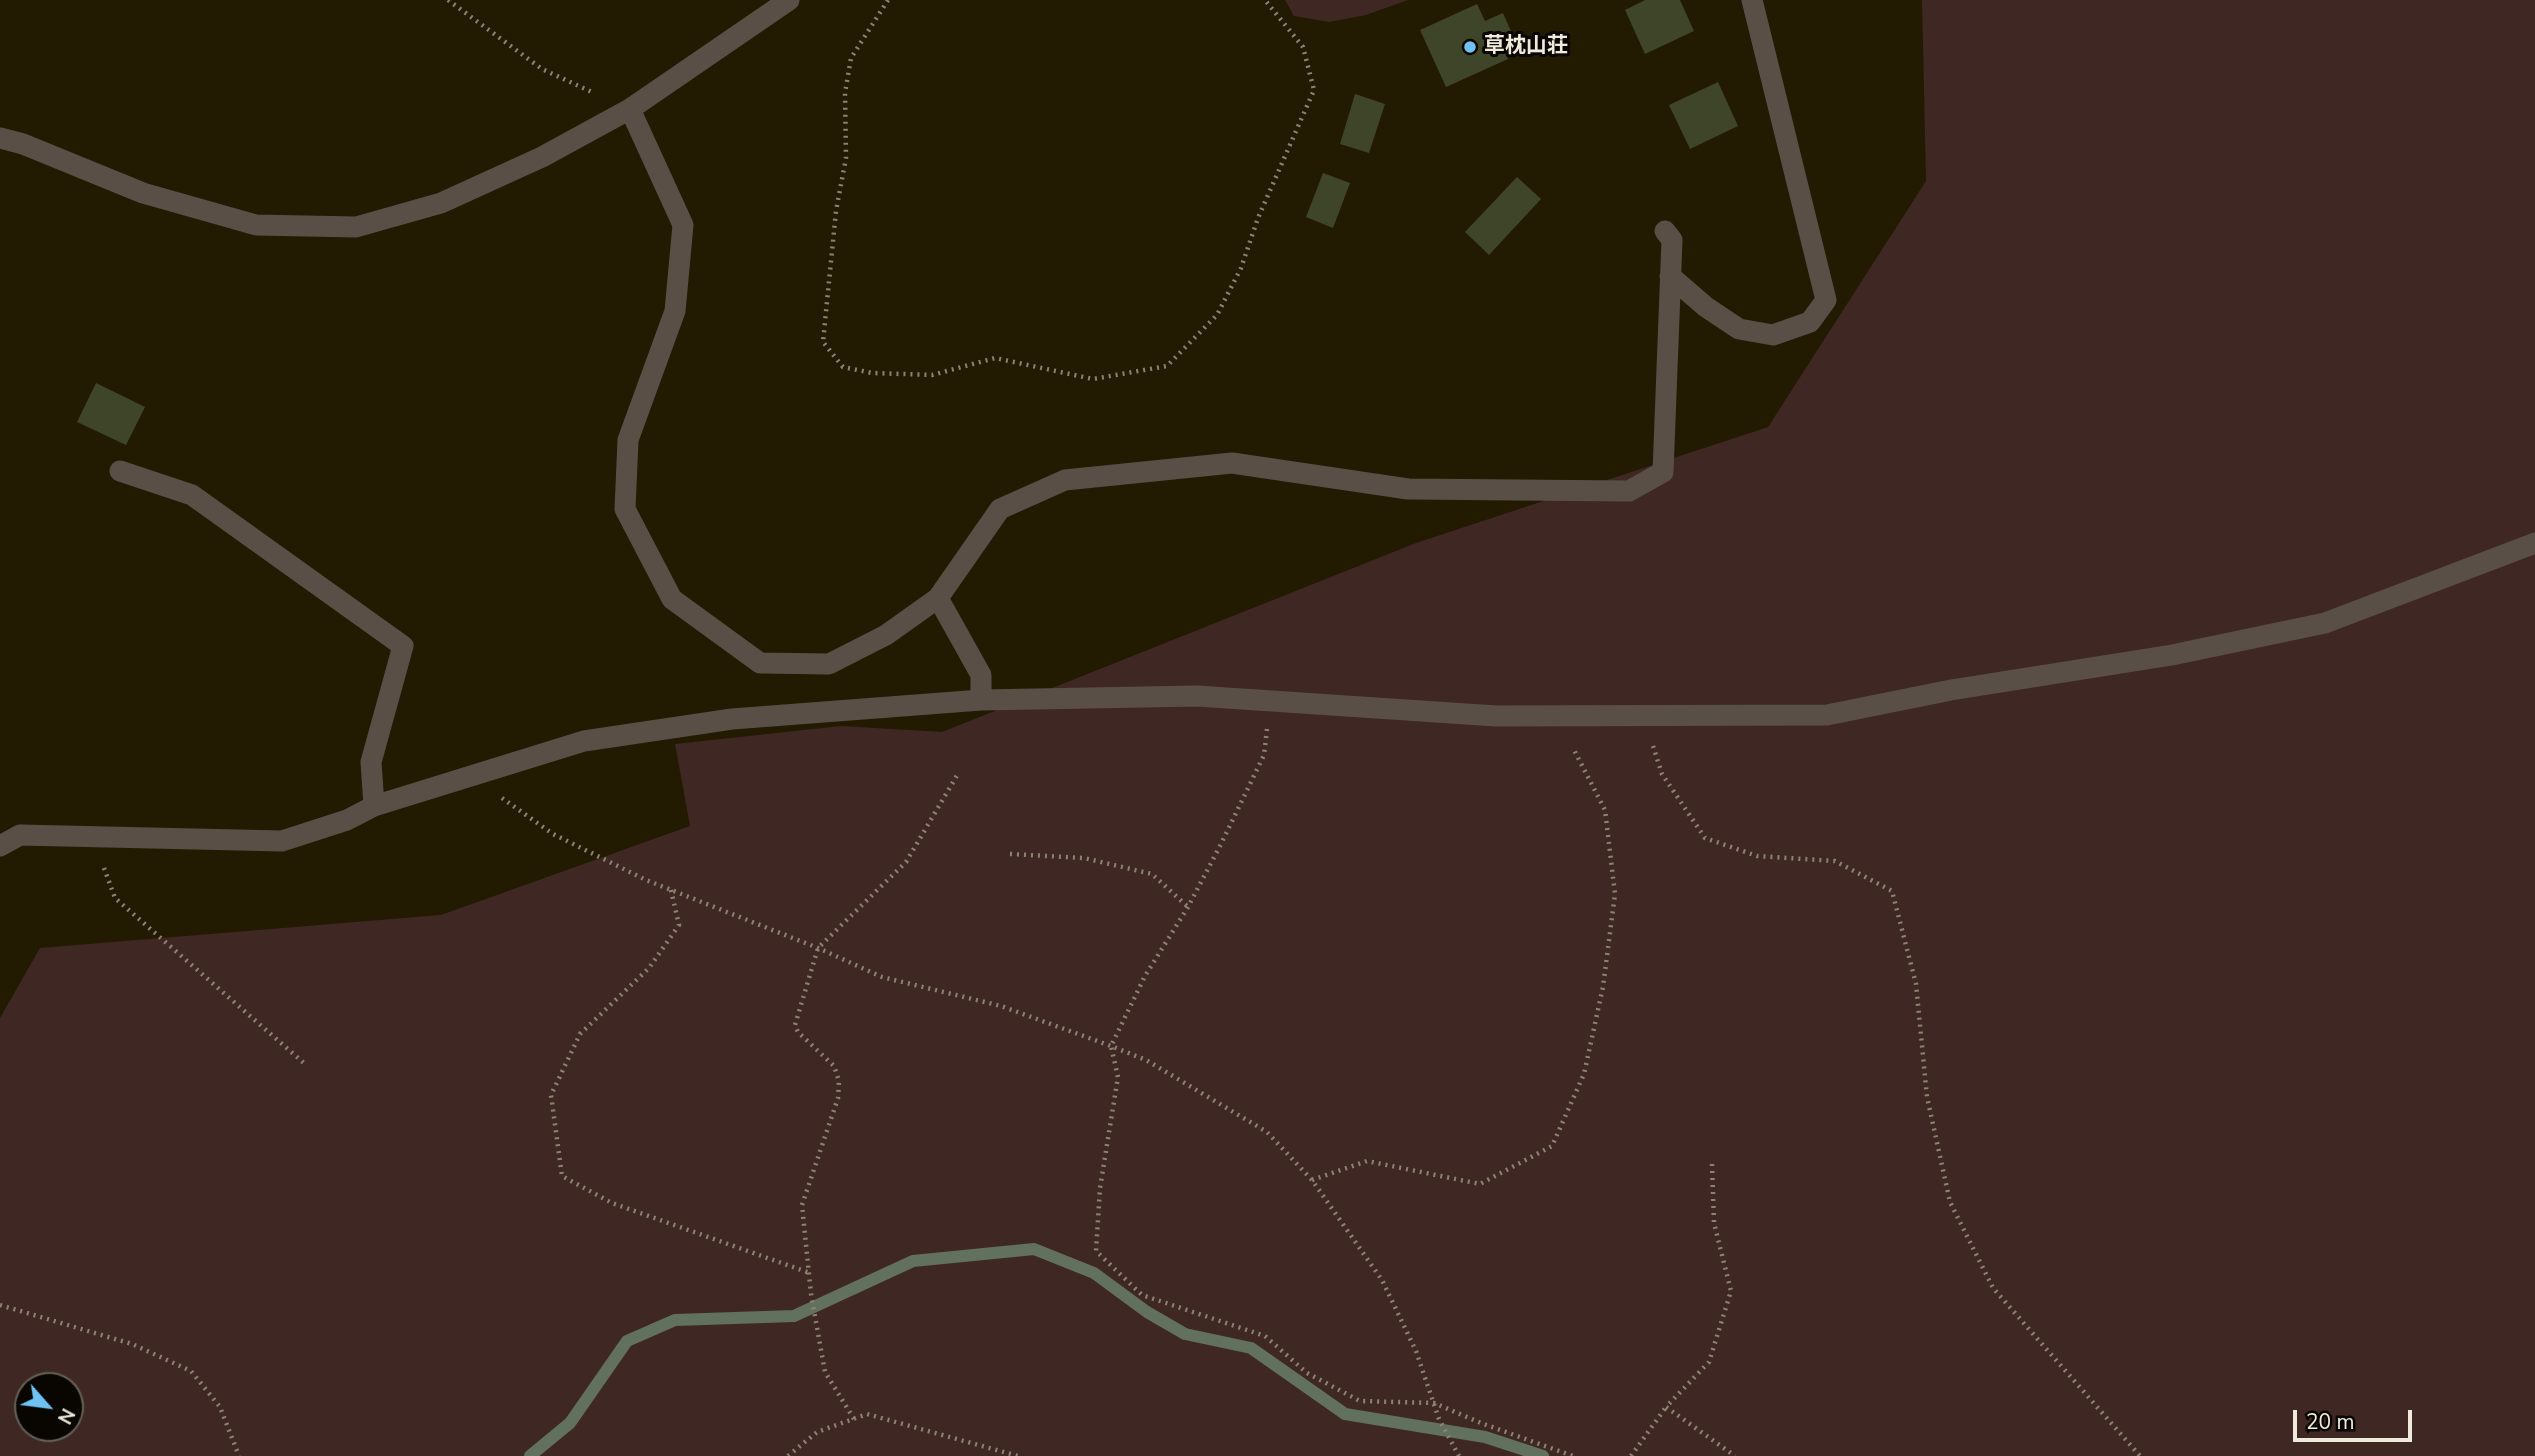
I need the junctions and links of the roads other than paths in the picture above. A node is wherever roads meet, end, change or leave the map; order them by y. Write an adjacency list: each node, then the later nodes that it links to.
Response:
1 (789, 0): 3 (street)
2 (1752, 0): 6 (street)
3 (630, 109): 4 (street); 9 (street)
4 (0, 138)
5 (1665, 231): 6 (street)
6 (1670, 275): 9 (street)
7 (120, 471): 11 (street)
8 (2535, 543): 10 (street)
9 (938, 598): 10 (street)
10 (981, 700): 11 (street)
11 (374, 806): 12 (street)
12 (0, 846)

